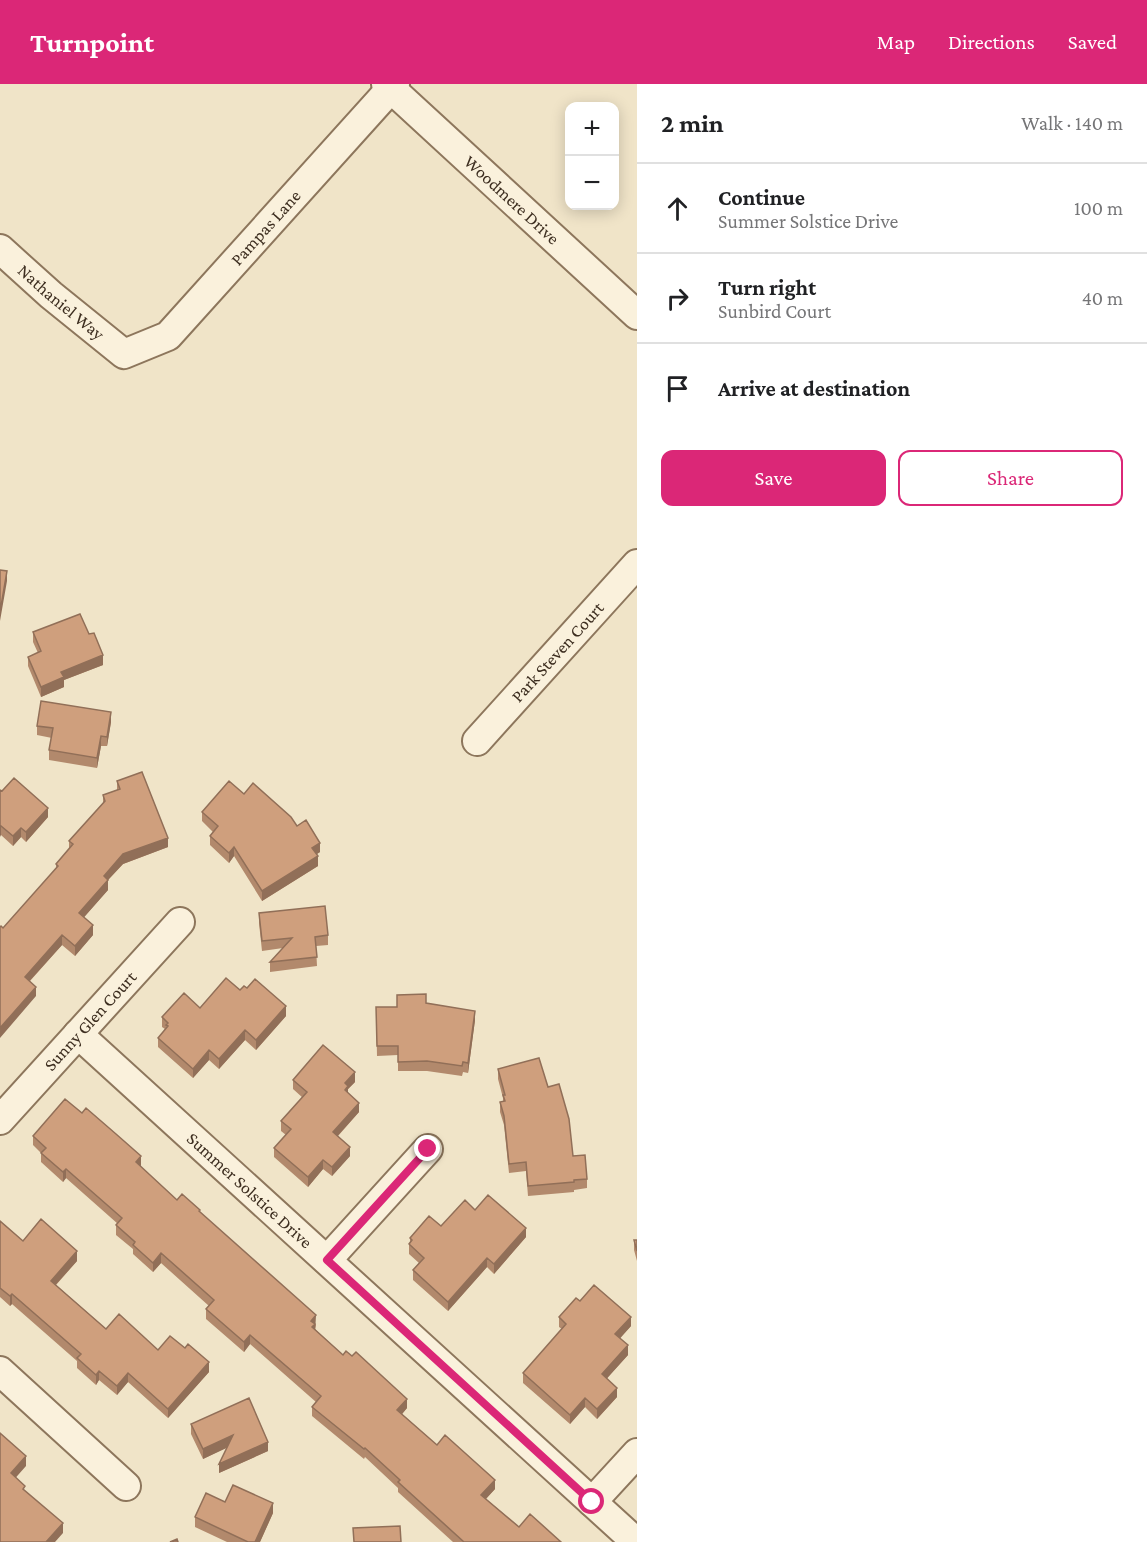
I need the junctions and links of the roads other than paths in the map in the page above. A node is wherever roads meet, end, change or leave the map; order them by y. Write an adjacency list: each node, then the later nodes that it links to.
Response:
1 (390, 86): 3 (street, Woodmere Drive); 4 (street, Pampas Lane)
2 (0, 249): 4 (street, Nathaniel Way)
3 (637, 315)
4 (124, 354)
5 (637, 564): 6 (street, Park Steven Court)
6 (477, 741)
7 (180, 922): 8 (street, Sunny Glen Court)
8 (78, 1034): 9 (street, Sunny Glen Court); 11 (street, Summer Solstice Drive)
9 (0, 1120)
10 (428, 1149): 11 (street)
11 (327, 1260): 15 (street, Summer Solstice Drive)
12 (0, 1371): 14 (street)
13 (637, 1453): 15 (street)
14 (126, 1486)
15 (592, 1502): 16 (street, Summer Solstice Drive)
16 (636, 1542)

